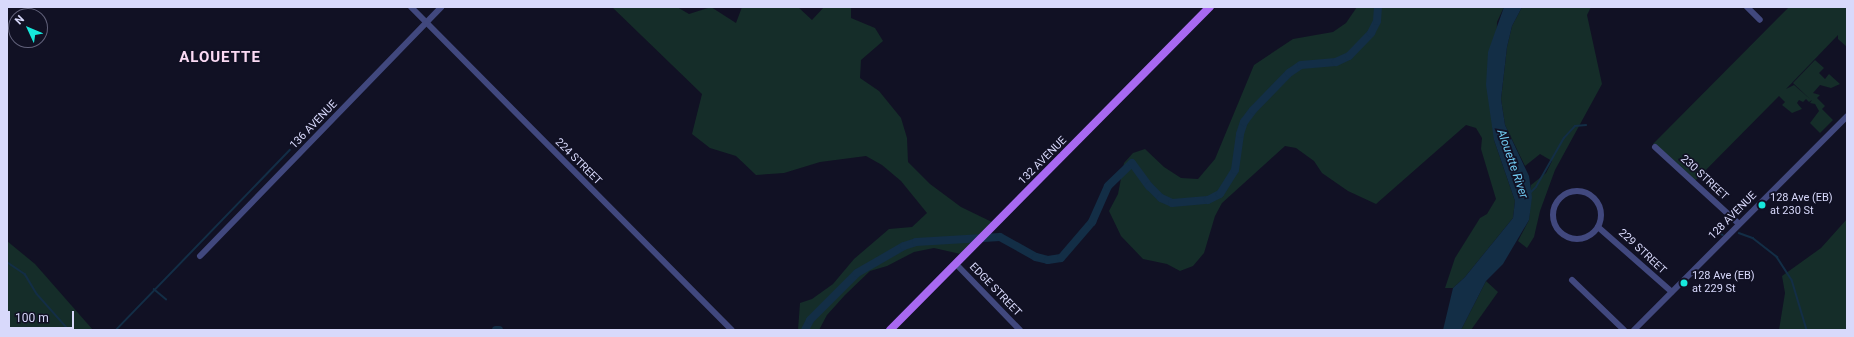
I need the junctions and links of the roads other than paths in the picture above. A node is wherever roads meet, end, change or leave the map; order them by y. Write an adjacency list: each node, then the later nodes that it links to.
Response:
1 (411, 7): 6 (street, 224 STREET)
2 (441, 7): 6 (street, 136 AVENUE)
3 (1210, 7): 12 (main road, 132 AVENUE)
4 (1747, 7): 5 (street)
5 (1760, 20)
6 (426, 22): 11 (street, 136 AVENUE); 15 (street, 224 STREET)
7 (1847, 116): 9 (street, 128 AVENUE)
8 (1655, 147): 9 (street, 230 STREET)
9 (1739, 224): 14 (street, 128 AVENUE)
10 (1598, 227): 10 (street); 14 (street, 229 STREET)
11 (200, 256)
12 (956, 264): 16 (main road, 132 AVENUE); 17 (street, EDGE STREET)
13 (1572, 280): 18 (street)
14 (1672, 292): 19 (street, 128 AVENUE)
15 (732, 330)
16 (890, 330)
17 (1020, 330)
18 (1624, 330)
19 (1634, 330)

